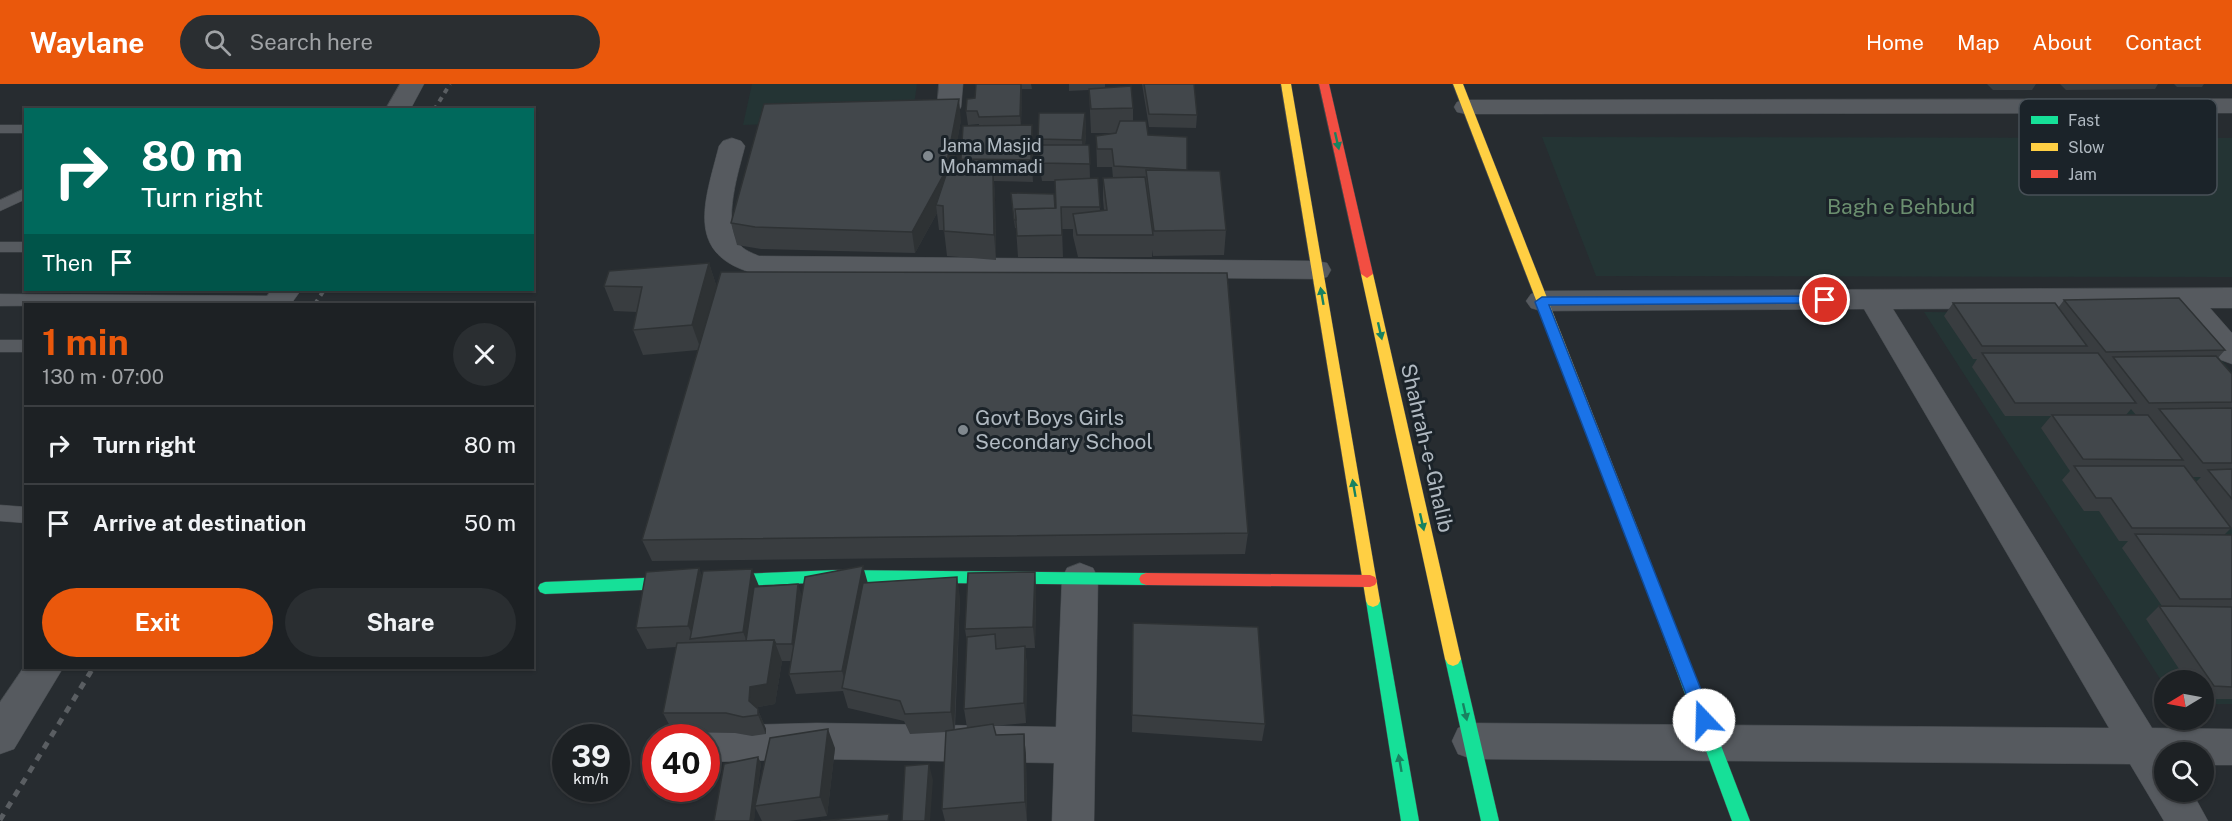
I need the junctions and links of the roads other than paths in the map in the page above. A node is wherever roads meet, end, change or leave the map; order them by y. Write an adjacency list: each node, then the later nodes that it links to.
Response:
1 (412, 84): 11 (street)
2 (1286, 84): 19 (main road)
3 (1324, 84): 36 (main road, Shahrah-e-Ghalib, one-way to 36)
4 (1458, 84): 8 (main road)
5 (1886, 84): 9 (street)
6 (2217, 106): 7 (street)
7 (2232, 106)
8 (1466, 107): 9 (street); 25 (main road)
9 (1904, 107): 10 (street)
10 (2019, 107)
11 (398, 108)
12 (0, 129): 13 (lane)
13 (24, 129)
14 (732, 146): 19 (street)
15 (24, 194): 16 (lane)
16 (0, 206)
17 (0, 247): 18 (lane)
18 (24, 247)
19 (1317, 270): 32 (main road, one-way to 19)
20 (2185, 298): 21 (street); 24 (street); 28 (street)
21 (2232, 298)
22 (280, 299): 23 (lane)
23 (0, 300)
24 (1873, 300): 25 (street); 41 (street)
25 (1542, 302): 37 (main road)
26 (0, 346): 27 (lane)
27 (24, 346)
28 (2232, 353)
29 (0, 513): 30 (lane)
30 (24, 515)
31 (1080, 579): 32 (main road); 33 (main road); 39 (street)
32 (1370, 581): 45 (main road, one-way to 32)
33 (545, 588)
34 (43, 669): 35 (street)
35 (6, 716)
36 (1472, 741): 37 (street); 46 (main road, Shahrah-e-Ghalib)
37 (1713, 742): 41 (street); 47 (main road)
38 (720, 744): 39 (street)
39 (1075, 745): 44 (street)
40 (2232, 747): 41 (street)
41 (2142, 748): 42 (street)
42 (2154, 768)
43 (2175, 802): 48 (street)
44 (1073, 821)
45 (1410, 821)
46 (1490, 821)
47 (1741, 821)
48 (2187, 821)

